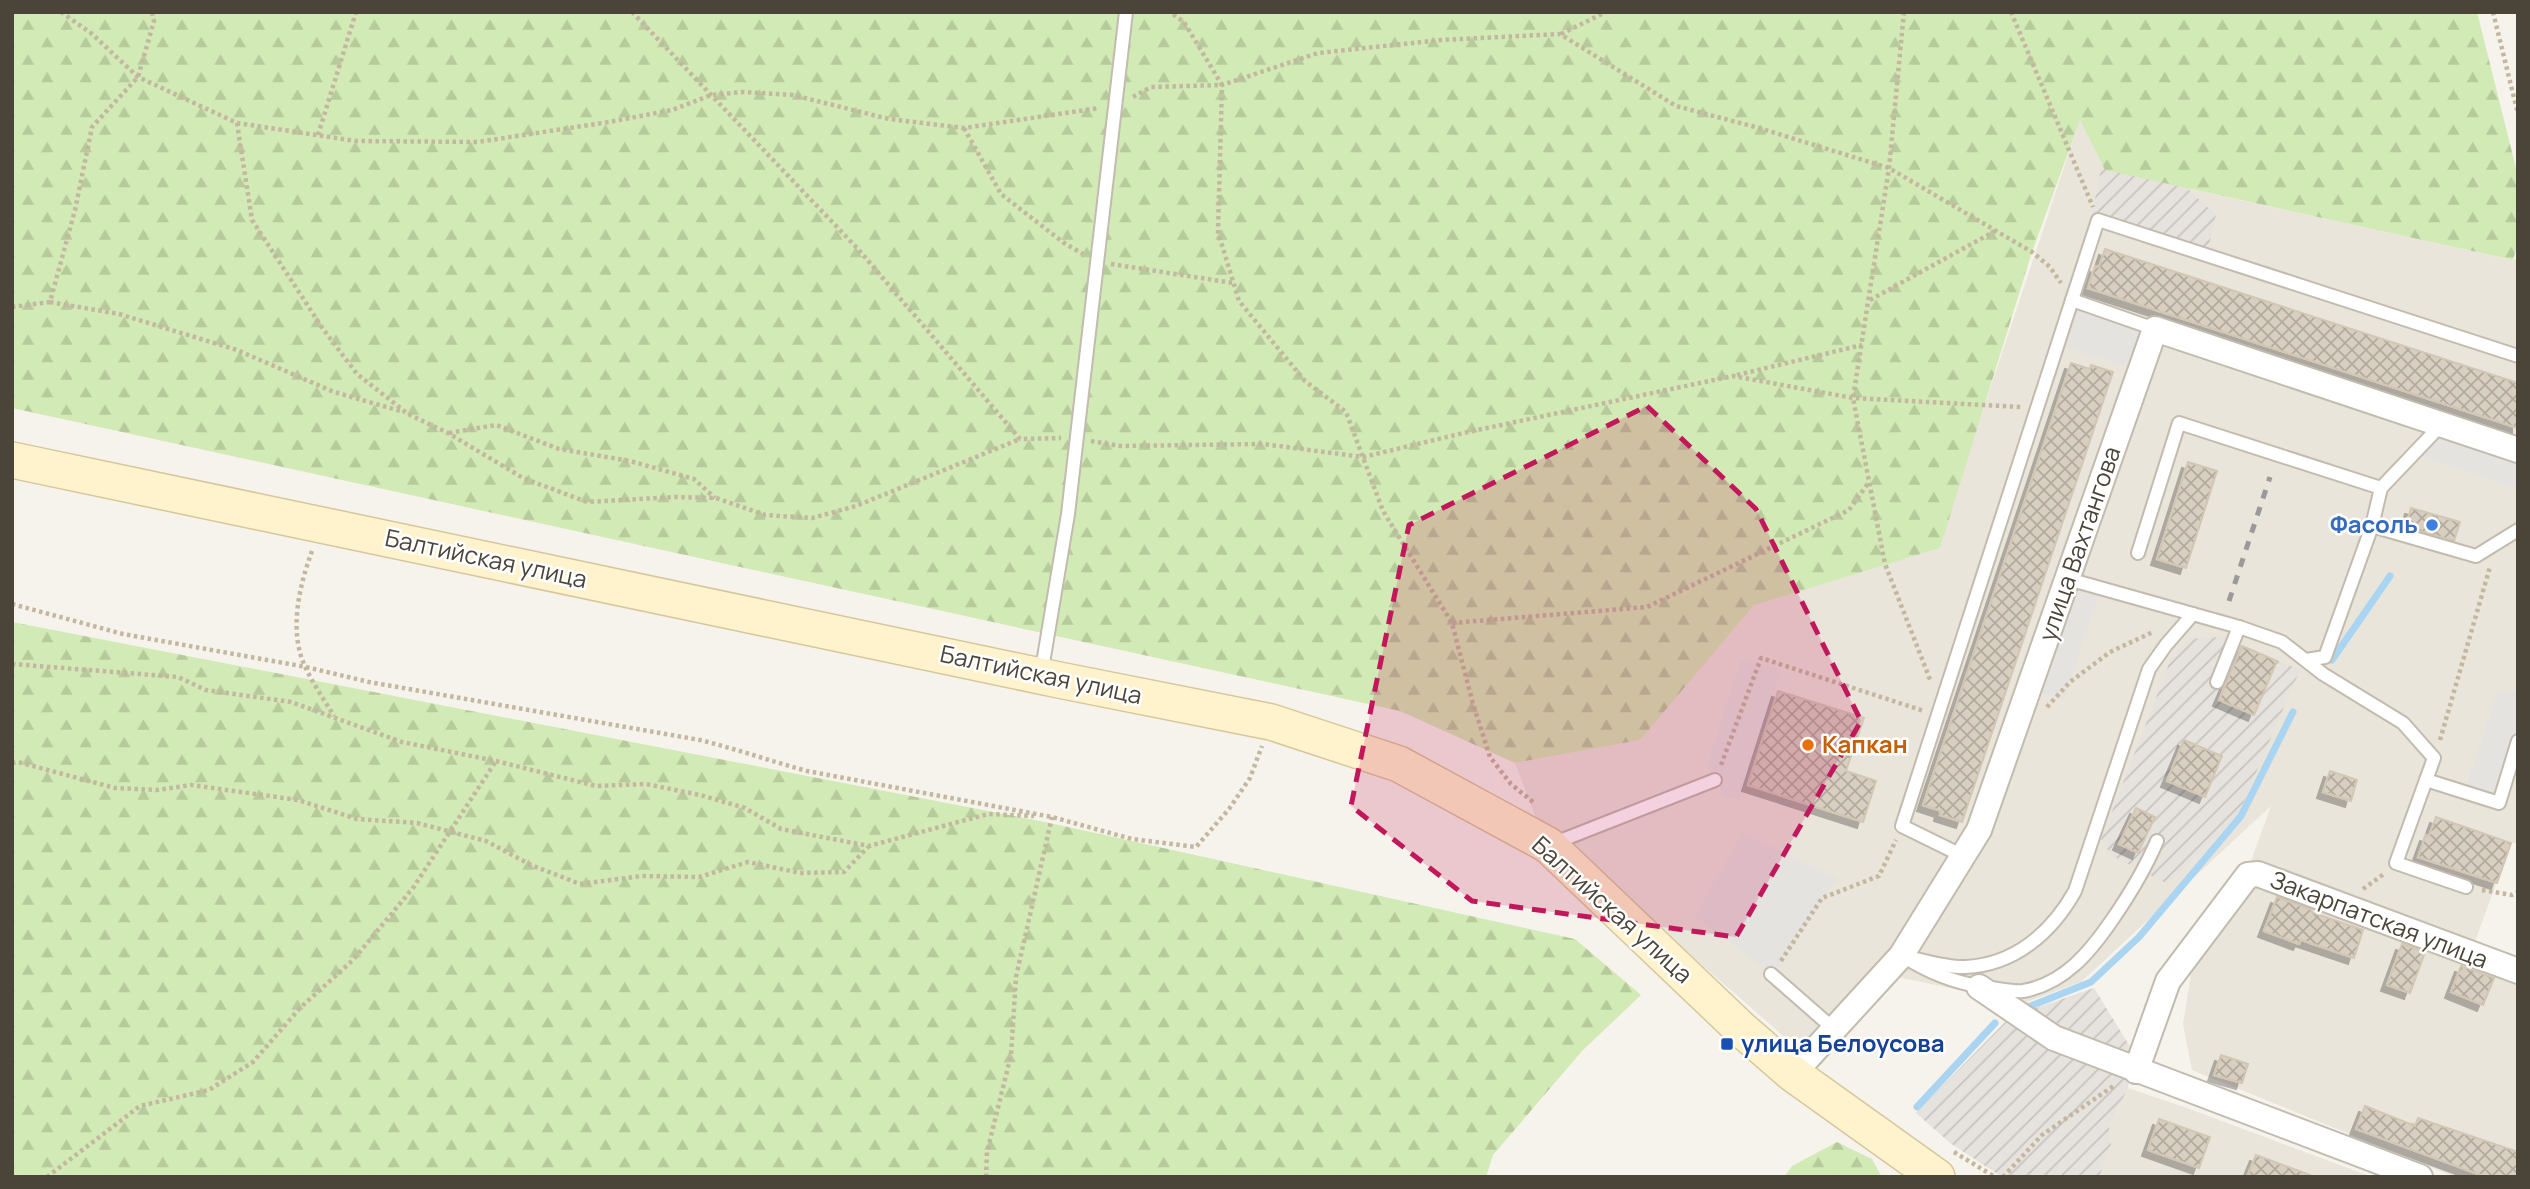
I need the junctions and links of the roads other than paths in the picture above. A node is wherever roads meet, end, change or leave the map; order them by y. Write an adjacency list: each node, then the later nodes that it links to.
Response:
1 (1126, 12): 16 (lane)
2 (2072, 300): 3 (lane); 4 (lane); 23 (lane)
3 (2155, 329): 5 (street); 12 (street, улица Вахтангова)
4 (2518, 356)
5 (2442, 424): 6 (street); 8 (lane)
6 (2518, 450)
7 (12, 460): 16 (main road, Балтийская улица)
8 (2381, 488): 9 (lane); 11 (lane)
9 (2372, 526): 10 (lane); 15 (lane)
10 (2518, 530)
11 (2138, 553)
12 (2068, 579): 13 (lane); 23 (street, улица Вахтангова)
13 (2193, 614): 14 (lane); 25 (lane)
14 (2239, 627): 15 (lane); 17 (lane)
15 (2306, 660): 20 (lane)
16 (1041, 675): 21 (main road, Балтийская улица)
17 (2217, 682)
18 (2518, 741): 20 (lane)
19 (1715, 780): 21 (lane)
20 (2426, 780): 24 (lane)
21 (1560, 841): 31 (main road, Балтийская улица)
22 (2157, 841): 28 (lane)
23 (1963, 856): 25 (street, улица Вахтангова)
24 (2466, 887)
25 (1901, 956): 28 (lane); 29 (street, улица Вахтангова)
26 (2518, 971): 30 (street, Закарпатская улица)
27 (1771, 974): 29 (lane)
28 (1979, 987): 30 (street)
29 (1835, 1030): 31 (street, улица Вахтангова)
30 (2136, 1071): 33 (street)
31 (1793, 1074): 32 (main road, Балтийская улица)
32 (1945, 1164)
33 (2420, 1177)

